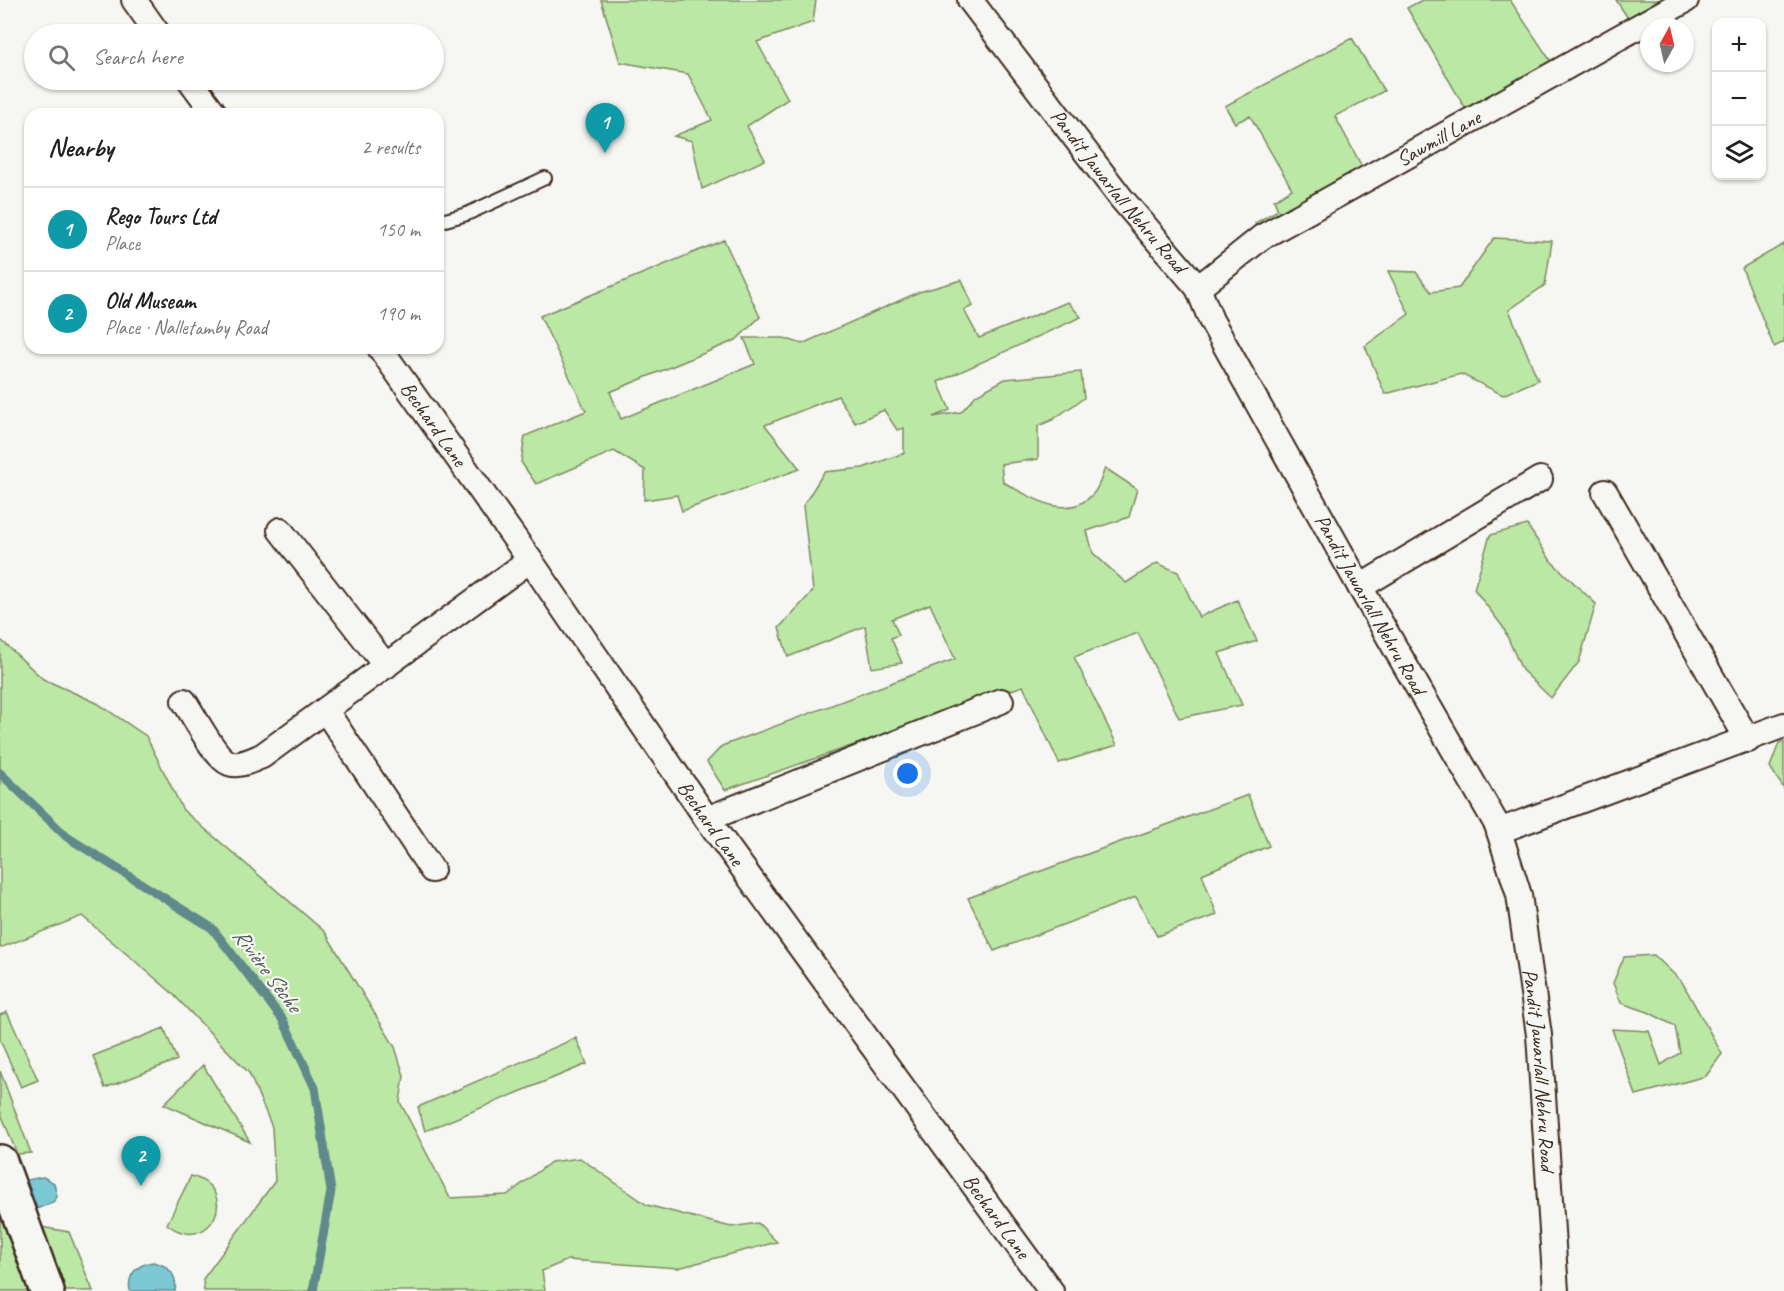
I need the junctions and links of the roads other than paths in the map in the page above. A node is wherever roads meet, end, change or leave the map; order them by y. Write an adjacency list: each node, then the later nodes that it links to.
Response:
1 (134, 0): 4 (street)
2 (970, 0): 9 (street, Pandit Jawarlall Nehru Road)
3 (1686, 0): 9 (street, Sawmill Lane)
4 (151, 24)
5 (197, 90): 6 (street)
6 (211, 108)
7 (545, 178): 8 (lane)
8 (444, 220)
9 (1198, 288): 15 (street, Pandit Jawarlall Nehru Road)
10 (384, 354): 14 (street, Bechard Lane)
11 (1540, 479): 15 (street)
12 (1605, 492): 21 (street)
13 (280, 530): 16 (street)
14 (530, 560): 16 (street); 22 (street, Bechard Lane)
15 (1360, 587): 23 (street, Pandit Jawarlall Nehru Road)
16 (386, 666): 19 (street)
17 (184, 700): 19 (street)
18 (1001, 701): 22 (street)
19 (326, 711): 24 (street)
20 (1784, 724): 21 (street)
21 (1748, 740): 23 (street)
22 (707, 819): 27 (street, Bechard Lane)
23 (1499, 831): 28 (street, Pandit Jawarlall Nehru Road)
24 (432, 870)
25 (0, 1162): 26 (main road)
26 (47, 1291)
27 (1051, 1291)
28 (1556, 1291)

